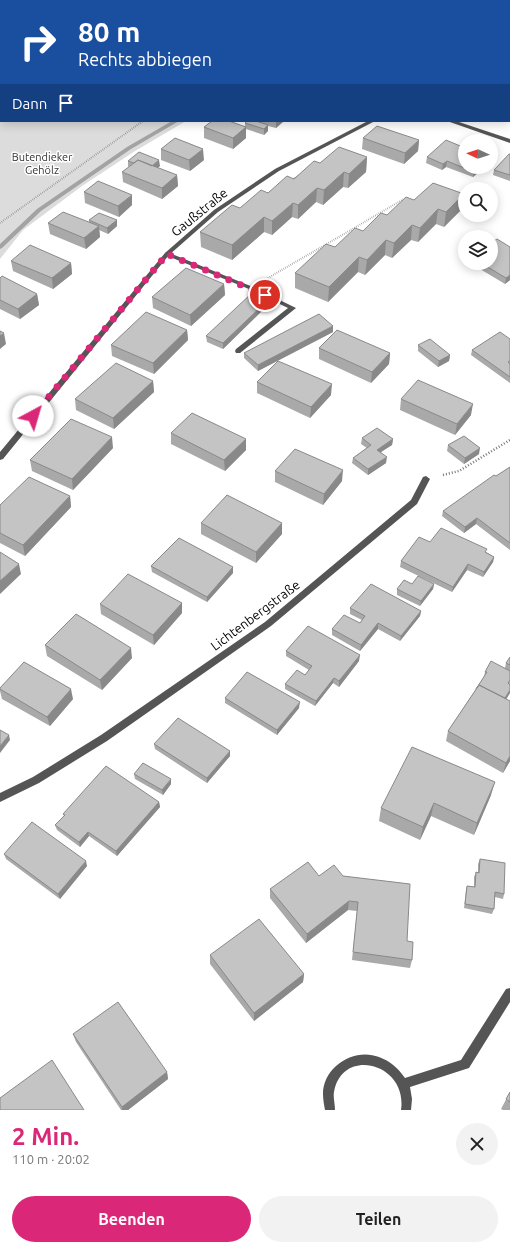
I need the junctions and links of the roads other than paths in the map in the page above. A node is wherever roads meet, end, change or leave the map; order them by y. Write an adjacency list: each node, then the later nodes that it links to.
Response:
1 (370, 122): 4 (street, Gaußstraße)
2 (453, 122): 3 (street)
3 (510, 141)
4 (167, 254): 5 (street); 6 (street, Gaußstraße)
5 (238, 351)
6 (0, 456)
7 (426, 479): 8 (street, Lichtenbergstraße)
8 (0, 798)
9 (510, 993): 10 (street)
10 (403, 1084): 11 (street); 12 (street)
11 (330, 1110)
12 (406, 1110)

